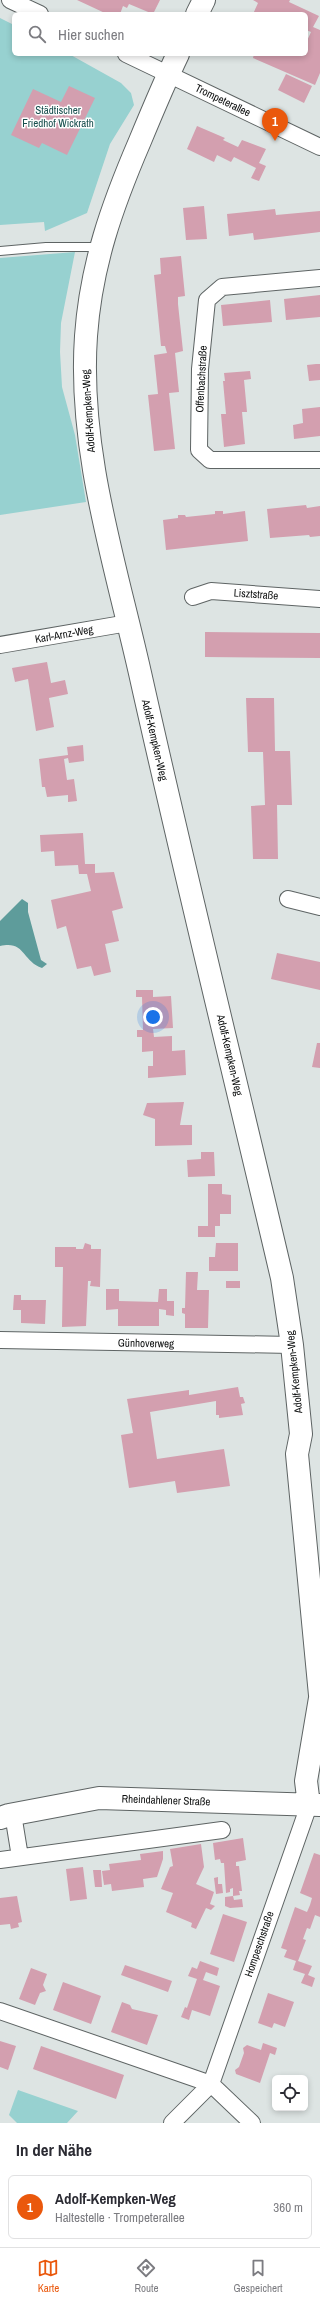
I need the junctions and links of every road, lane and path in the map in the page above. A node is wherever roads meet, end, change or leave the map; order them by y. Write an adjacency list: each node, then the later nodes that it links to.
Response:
1 (10, 0): 3 (street)
2 (204, 0): 4 (main road)
3 (36, 12)
4 (198, 12)
5 (130, 56): 7 (street, Trompeterallee)
6 (177, 56): 7 (main road, Adolf-Kempken-Weg)
7 (168, 74): 8 (street, Trompeterallee); 9 (main road, Adolf-Kempken-Weg)
8 (320, 147)
9 (100, 247): 10 (lane); 15 (main road, Adolf-Kempken-Weg)
10 (0, 251)
11 (320, 278): 12 (street, Offenbachstraße)
12 (320, 460)
13 (193, 597): 14 (street, Lisztstraße)
14 (320, 599)
15 (128, 623): 16 (street, Karl-Arnz-Weg); 20 (main road, Adolf-Kempken-Weg)
16 (0, 645)
17 (288, 900): 18 (street)
18 (320, 907)
19 (0, 1340): 20 (street, Günhoverweg)
20 (292, 1345): 21 (main road, Adolf-Kempken-Weg)
21 (301, 1434): 22 (main road, Adolf-Kempken-Weg); 23 (main road, Adolf-Kempken-Weg)
22 (320, 1541)
23 (320, 1695)
24 (320, 1698): 26 (main road)
25 (320, 1786): 26 (main road)
26 (314, 1805): 27 (main road, Rheindahlener Straße); 32 (street, Hompeschstraße)
27 (6, 1816): 29 (street, Rheindahlener Straße)
28 (222, 1830): 29 (street)
29 (20, 1857): 30 (street)
30 (0, 1860)
31 (0, 2012): 32 (street)
32 (211, 2084): 33 (street, Hompeschstraße); 34 (street)
33 (172, 2123)
34 (252, 2123)

